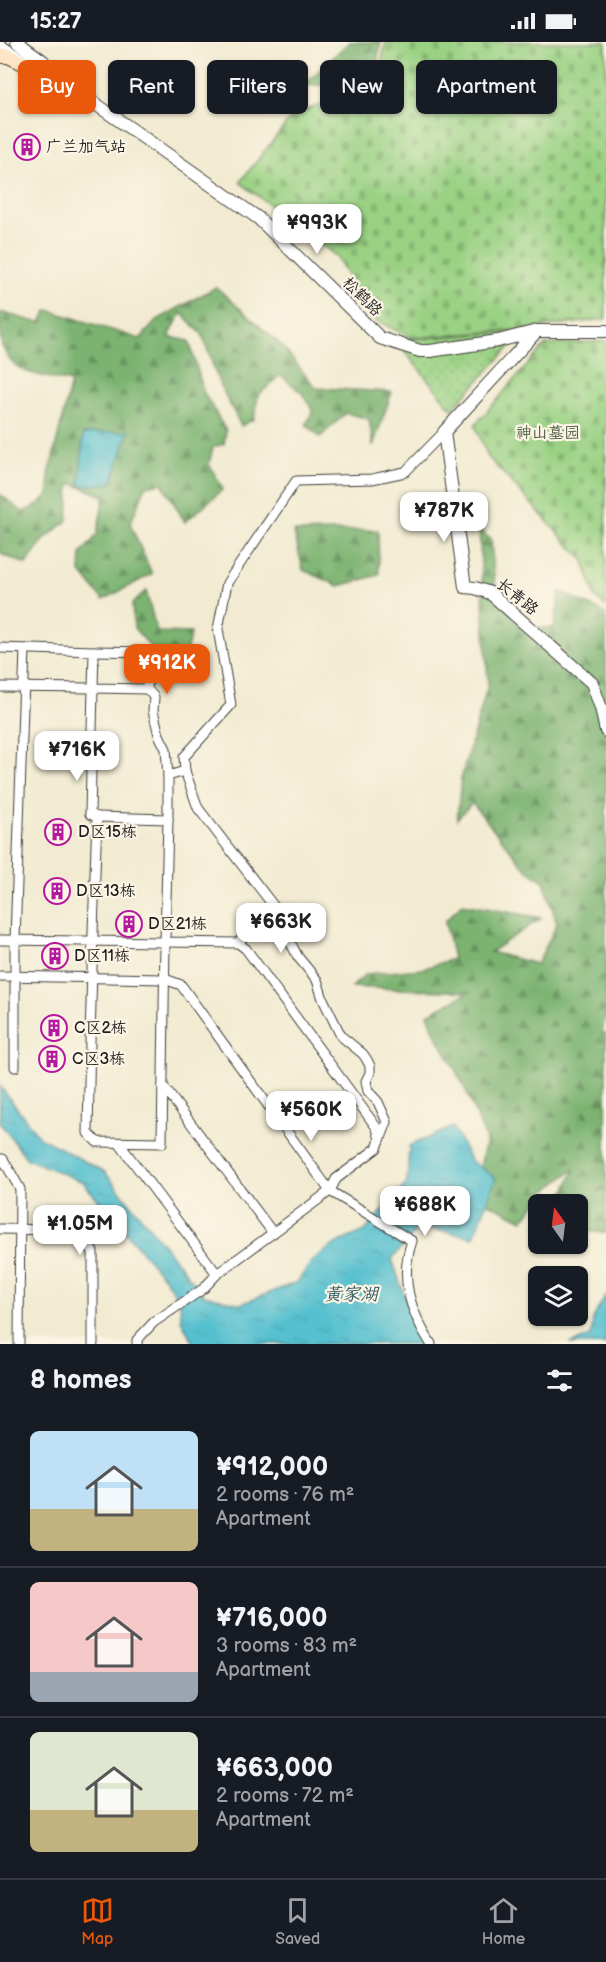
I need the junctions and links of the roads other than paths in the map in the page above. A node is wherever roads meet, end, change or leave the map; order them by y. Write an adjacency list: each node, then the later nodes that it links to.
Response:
1 (17, 42): 3 (street, 松鹤路)
2 (2, 53): 4 (main road)
3 (42, 60)
4 (18, 61)
5 (96, 104): 6 (street, 松鹤路)
6 (537, 331): 7 (street, 松鹤路); 8 (street)
7 (606, 331)
8 (444, 432): 16 (street, 长青路); 17 (street)
9 (0, 648): 10 (street)
10 (25, 649): 11 (street); 13 (street)
11 (94, 651): 14 (street); 15 (street)
12 (0, 687): 13 (street)
13 (24, 687): 14 (street); 23 (street)
14 (93, 688): 15 (street); 19 (street)
15 (147, 689): 18 (street)
16 (606, 731)
17 (185, 771): 18 (street); 21 (street)
18 (168, 776): 20 (street)
19 (97, 817): 20 (street); 24 (street)
20 (168, 819): 25 (street)
21 (272, 905): 26 (street); 33 (street)
22 (0, 940): 23 (street)
23 (15, 940): 24 (street); 28 (street)
24 (92, 941): 25 (street); 29 (street)
25 (165, 942): 26 (street); 30 (street)
26 (238, 944): 33 (street)
27 (0, 976): 28 (street)
28 (15, 976): 29 (street); 31 (street)
29 (90, 977): 30 (street); 34 (street)
30 (165, 979): 32 (street); 36 (street)
31 (15, 1067)
32 (163, 1085): 34 (street); 39 (street)
33 (380, 1140): 36 (street)
34 (119, 1143): 40 (street)
35 (0, 1159): 38 (street)
36 (330, 1191): 39 (street); 44 (street)
37 (0, 1229): 38 (street)
38 (20, 1229): 41 (street); 42 (street)
39 (273, 1233): 40 (street)
40 (217, 1274): 43 (street)
41 (19, 1344)
42 (93, 1344)
43 (137, 1344)
44 (431, 1344)

